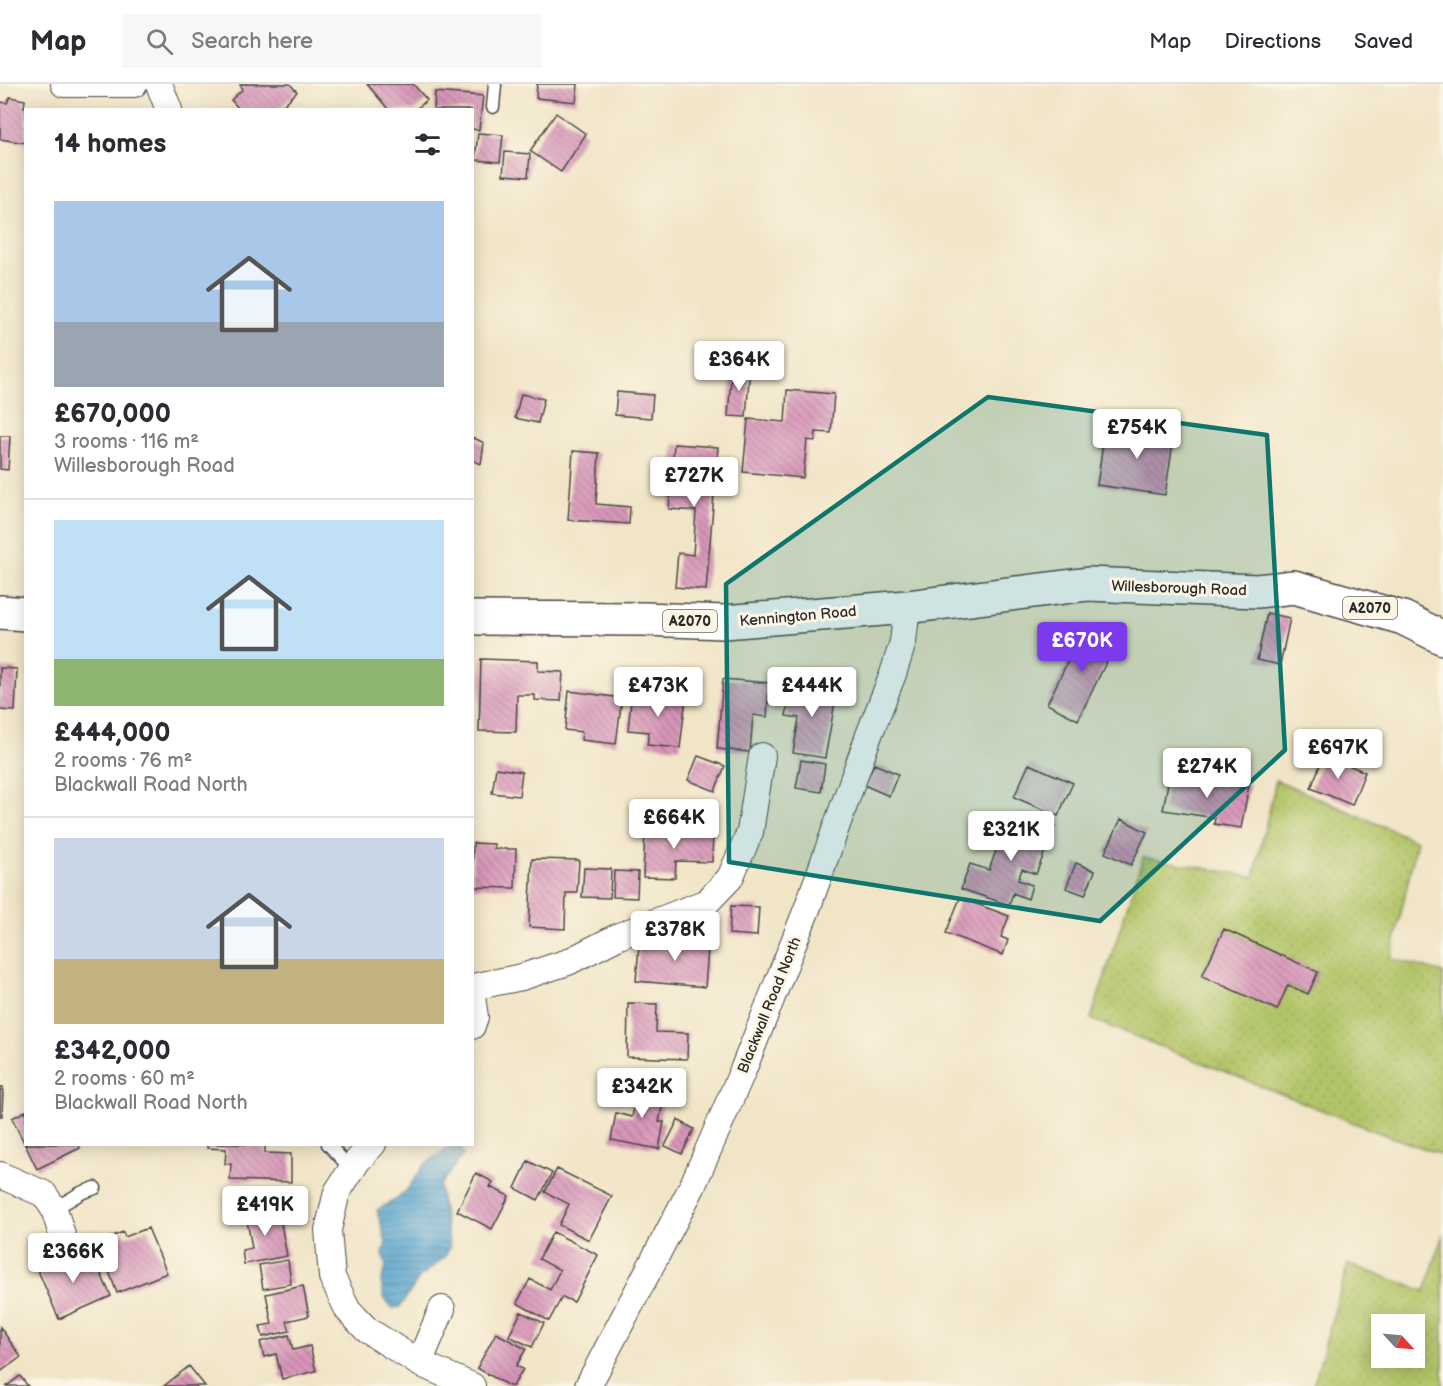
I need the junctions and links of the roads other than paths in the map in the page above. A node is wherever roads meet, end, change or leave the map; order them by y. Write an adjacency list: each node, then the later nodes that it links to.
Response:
1 (64, 84): 2 (street)
2 (134, 84)
3 (159, 84): 5 (street)
4 (495, 84): 6 (lane)
5 (168, 108)
6 (493, 108)
7 (908, 607): 10 (main road, Kennington Road / A2070); 11 (main road, Willesborough Road / A2070); 24 (street, Blackwall Road North)
8 (0, 612): 9 (main road)
9 (24, 614)
10 (474, 618)
11 (1443, 638)
12 (762, 756): 13 (street)
13 (474, 987)
14 (330, 1146): 16 (lane)
15 (371, 1146): 16 (street)
16 (352, 1170): 22 (street)
17 (0, 1175): 19 (street)
18 (95, 1188): 19 (lane)
19 (54, 1209): 20 (street)
20 (66, 1248)
21 (442, 1309): 22 (street)
22 (419, 1363): 23 (street)
23 (472, 1386)
24 (588, 1386)

